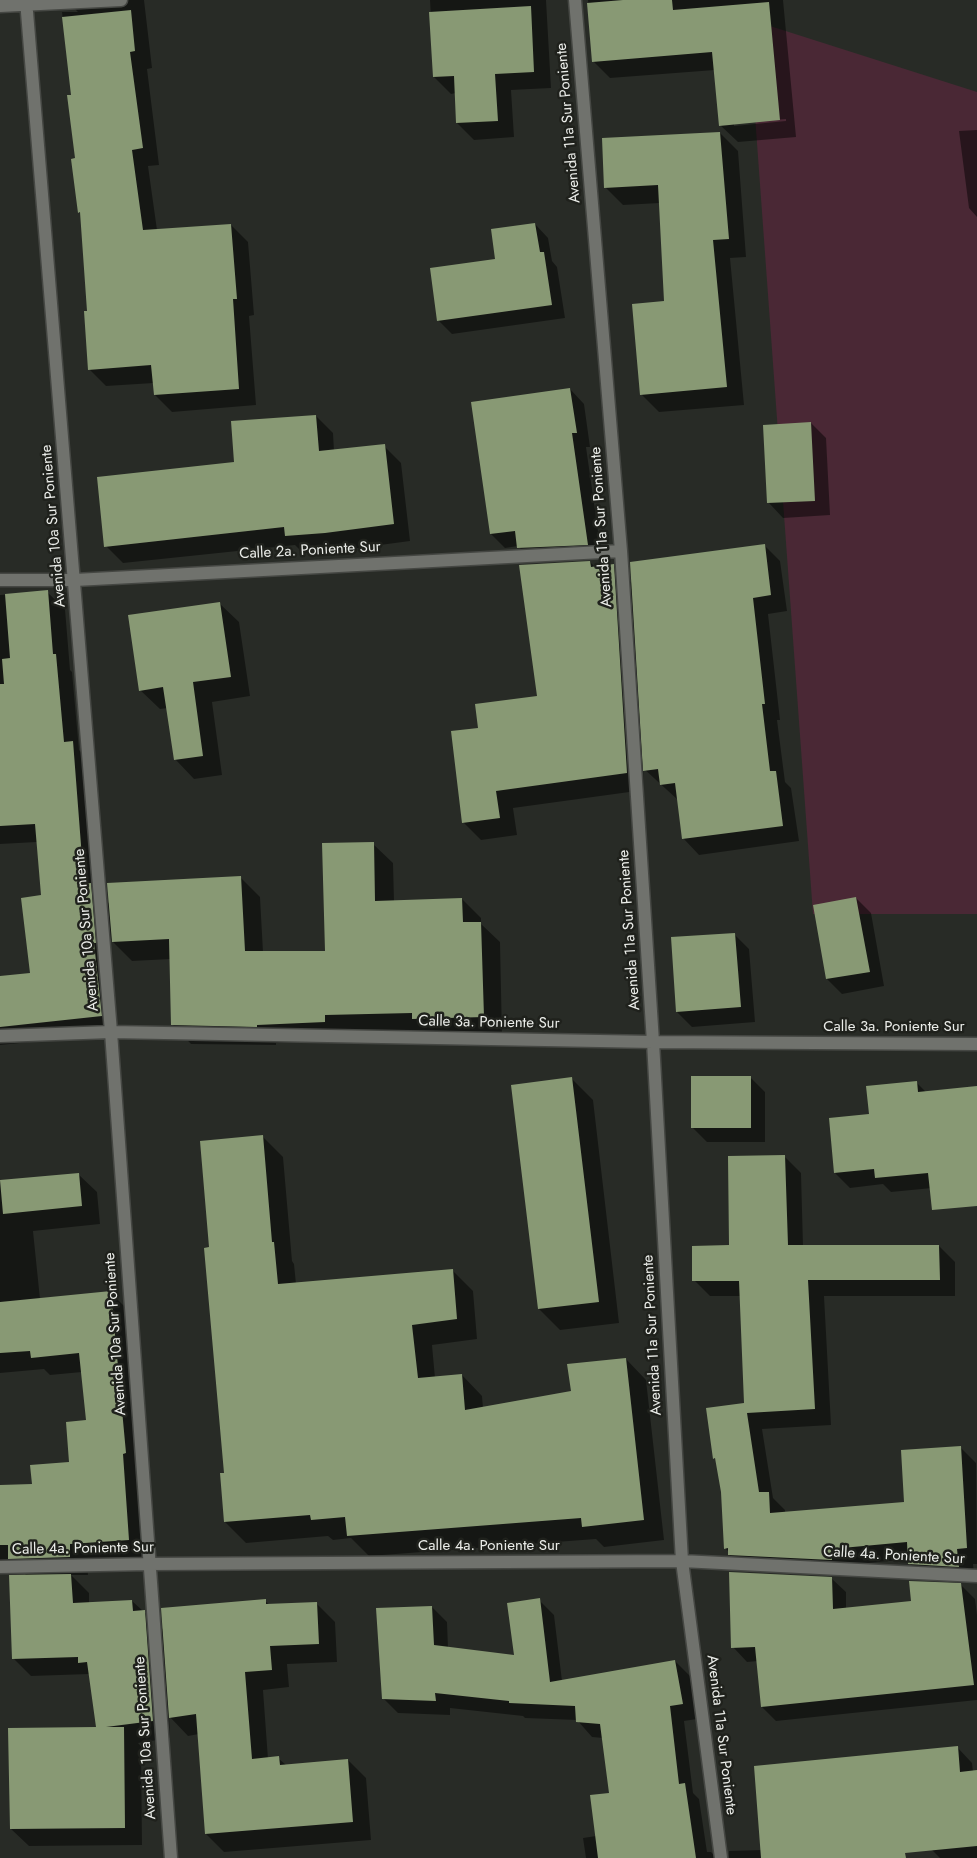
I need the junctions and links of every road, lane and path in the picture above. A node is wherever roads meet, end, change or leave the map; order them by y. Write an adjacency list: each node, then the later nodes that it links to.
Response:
1 (121, 0): 3 (street)
2 (575, 0): 5 (street, Avenida 11a Sur Poniente)
3 (26, 2): 4 (street); 7 (street, Avenida 10a Sur Poniente)
4 (0, 6)
5 (621, 551): 7 (street, Calle 2a. Poniente Sur); 10 (street, Avenida 11a Sur Poniente)
6 (0, 580): 7 (street, Calle 2a. Poniente Sur)
7 (75, 580): 8 (street, Avenida 10a Sur Poniente)
8 (111, 1032): 9 (street, Calle 3a. Poniente Sur); 10 (street, Calle 3a. Poniente Sur); 13 (street, Avenida 10a Sur Poniente)
9 (0, 1036)
10 (653, 1042): 11 (street, Calle 3a. Poniente Sur); 12 (street, Avenida 11a Sur Poniente)
11 (977, 1044)
12 (682, 1561): 13 (street, Calle 4a. Poniente Sur); 15 (street, Calle 4a. Poniente Sur); 17 (street, Avenida 11a Sur Poniente)
13 (149, 1564): 14 (street, Calle 4a. Poniente Sur); 16 (street, Avenida 10a Sur Poniente)
14 (0, 1568)
15 (977, 1576)
16 (171, 1858)
17 (721, 1858)

